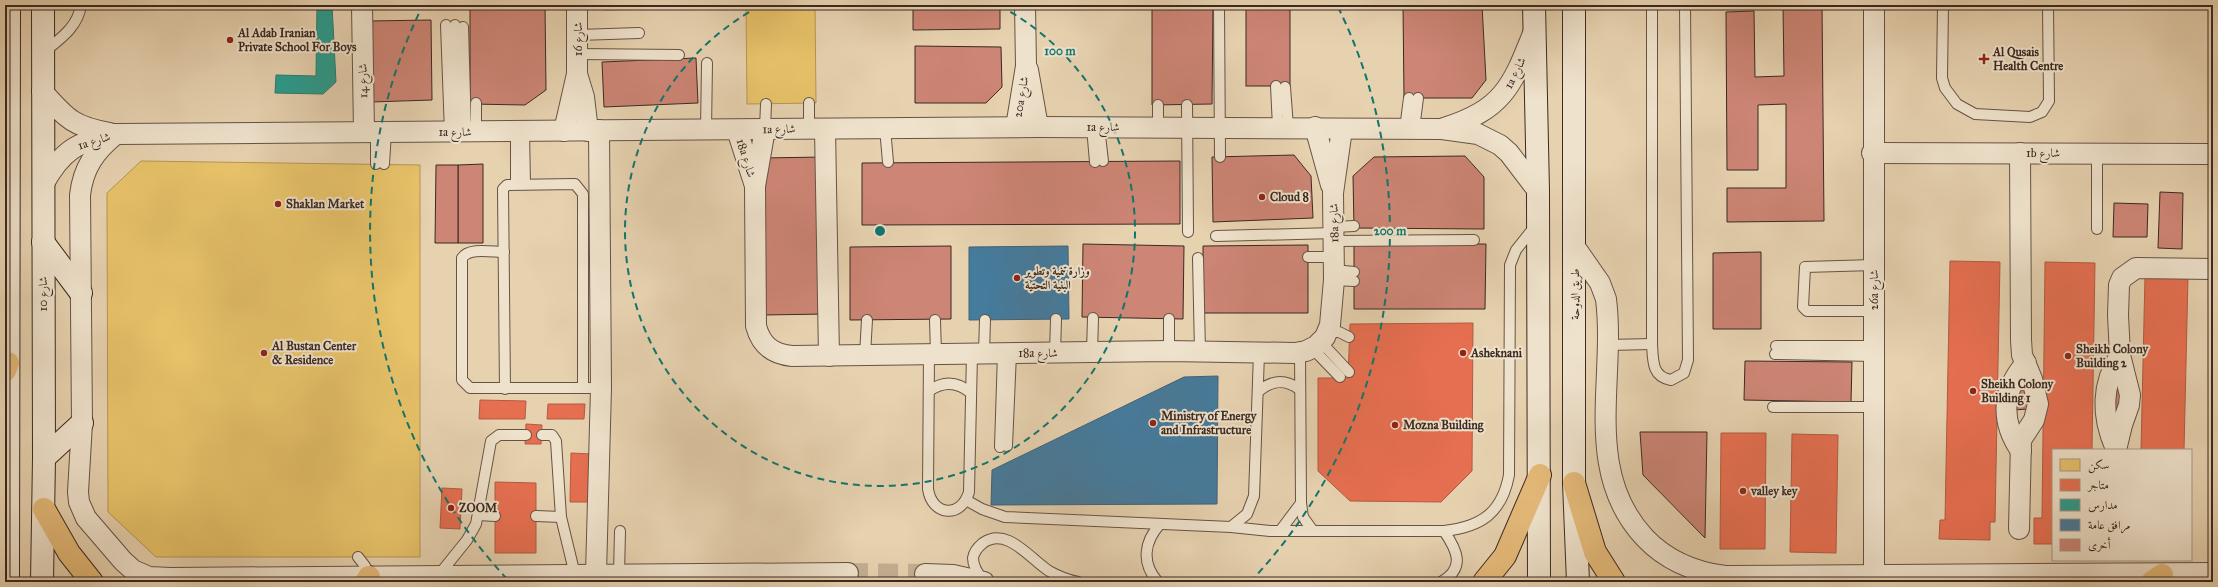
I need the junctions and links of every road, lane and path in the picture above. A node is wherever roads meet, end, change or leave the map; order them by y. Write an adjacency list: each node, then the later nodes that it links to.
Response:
1 (9, 5): 105 (street)
2 (43, 5): 18 (street, شارع 10)
3 (81, 5): 18 (lane)
4 (362, 5): 49 (street, شارع 14)
5 (577, 5): 17 (street, شارع 16)
6 (1025, 5): 21 (street, 20a شارع)
7 (1219, 5): 36 (lane)
8 (1534, 5): 15 (street)
9 (1574, 5): 73 (street, طريق الدوحة)
10 (1652, 5): 92 (lane)
11 (1685, 5): 92 (lane)
12 (1874, 5): 53 (street, 26a شارع)
13 (1943, 5): 14 (lane)
14 (2048, 5)
15 (1534, 29): 44 (street, 1a شارع); 64 (street)
16 (639, 33): 17 (lane)
17 (578, 44): 19 (lane); 22 (street, شارع 16)
18 (44, 52): 24 (street, شارع 10)
19 (679, 55)
20 (707, 63): 46 (lane)
21 (1026, 66): 31 (street, 20a شارع); 32 (street, 20a شارع)
22 (577, 74): 45 (street, شارع 16); 48 (street, شارع 16)
23 (1280, 86): 37 (lane)
24 (42, 91): 52 (street, 1a شارع); 62 (street, شارع 10)
25 (1414, 98): 43 (lane)
26 (476, 103): 50 (lane)
27 (809, 103): 41 (lane)
28 (766, 104): 40 (lane)
29 (1187, 104): 35 (lane)
30 (1158, 105): 34 (lane)
31 (1016, 127): 32 (street, 1a شارع); 39 (street, 1a شارع)
32 (1038, 127): 33 (street, 1a شارع)
33 (1096, 127): 34 (street, 1a شارع); 59 (lane)
34 (1158, 127): 35 (street, 1a شارع)
35 (1187, 127): 36 (street, 1a شارع); 69 (lane)
36 (1219, 127): 37 (street, 1a شارع); 57 (lane)
37 (1283, 127): 38 (street, 1a شارع)
38 (1315, 127): 42 (street, 1a شارع); 65 (street, 18a شارع)
39 (886, 128): 41 (street, 1a شارع); 58 (lane)
40 (765, 129): 41 (street, 1a شارع); 47 (street, 1a شارع); 63 (street, 18a شارع)
41 (817, 129): 103 (street)
42 (1342, 129): 43 (street, 1a شارع); 65 (street, 18a شارع)
43 (1410, 129): 44 (street, 1a شارع)
44 (1442, 129): 64 (street, 1a شارع)
45 (593, 130): 46 (street, 1a شارع); 48 (street, 1a شارع); 107 (street, شارع 16)
46 (706, 130): 47 (street, 1a شارع)
47 (737, 130): 63 (street, 18a شارع)
48 (564, 131): 51 (street, 1a شارع)
49 (375, 132): 50 (street, 1a شارع); 52 (street, 1a شارع); 60 (lane)
50 (462, 132): 50 (lane); 51 (street, 1a شارع)
51 (520, 132): 61 (lane)
52 (116, 134): 62 (street, 1a شارع); 81 (street)
53 (1872, 153): 54 (street, 1b شارع); 78 (street, 26a شارع)
54 (2020, 153): 55 (street, 1b شارع); 104 (street)
55 (2097, 153): 56 (street, 1b شارع); 68 (lane)
56 (2213, 154)
57 (1220, 157)
58 (888, 162)
59 (1099, 162)
60 (380, 164)
61 (521, 184): 75 (lane); 107 (lane)
62 (43, 185): 72 (street, شارع 10)
63 (755, 186): 103 (street, 18a شارع)
64 (1538, 191): 66 (street)
65 (1333, 193): 74 (street, 18a شارع)
66 (1538, 222): 122 (street); 137 (lane)
67 (1354, 226): 74 (lane)
68 (2097, 229)
69 (1188, 232)
70 (1216, 236): 74 (lane)
71 (1474, 240): 74 (lane)
72 (43, 242): 81 (street); 121 (street, شارع 10)
73 (1575, 247): 91 (street); 123 (street, طريق الدوحة)
74 (1334, 251): 76 (lane); 80 (lane); 90 (street, 18a شارع)
75 (504, 252): 108 (lane); 108 (lane)
76 (1308, 257)
77 (1198, 258): 97 (lane)
78 (1874, 265): 82 (street, 26a شارع); 82 (lane)
79 (2213, 269): 119 (street)
80 (1354, 276)
81 (81, 293): 115 (street)
82 (1874, 311): 95 (street, 26a شارع)
83 (1093, 318): 96 (lane)
84 (1056, 319): 99 (lane)
85 (1169, 319): 94 (lane)
86 (867, 320): 102 (lane)
87 (935, 320): 101 (lane)
88 (985, 320): 98 (lane)
89 (1349, 337): 90 (lane)
90 (1315, 344): 100 (street, 18a شارع); 106 (lane); 109 (lane)
91 (1608, 344): 92 (lane); 145 (street)
92 (1652, 344)
93 (1776, 350): 95 (lane)
94 (1169, 351): 96 (street, 18a شارع); 97 (street, 18a شارع)
95 (1874, 351): 114 (street, 26a شارع)
96 (1092, 352): 99 (street, 18a شارع)
97 (1200, 352): 100 (street, 18a شارع)
98 (992, 353): 99 (street, 18a شارع); 101 (street, 18a شارع); 112 (lane); 118 (lane)
99 (1055, 353)
100 (1259, 353): 111 (lane)
101 (932, 354): 102 (street, 18a شارع); 110 (lane)
102 (865, 355): 103 (street, 18a شارع)
103 (829, 356)
104 (2026, 363): 120 (street); 120 (street)
105 (6, 367): 149 (street)
106 (1344, 375)
107 (592, 388): 108 (lane); 142 (street, شارع 16)
108 (505, 389)
109 (1300, 389): 111 (lane); 125 (lane)
110 (929, 391): 112 (lane); 124 (lane)
111 (1259, 391): 132 (lane)
112 (971, 393): 124 (lane)
113 (1773, 410): 114 (lane)
114 (1874, 410): 145 (street, 26a شارع)
115 (82, 423): 121 (street); 148 (street)
116 (526, 435): 127 (lane)
117 (542, 435): 130 (lane)
118 (1004, 446)
119 (2116, 449)
120 (2020, 451): 133 (street)
121 (44, 458): 126 (street, شارع 10)
122 (1540, 475): 156 (main road); 157 (street)
123 (1574, 483): 158 (street, طريق الدوحة); 159 (main road)
124 (966, 500): 131 (lane)
125 (1301, 503): 135 (lane); 136 (lane)
126 (44, 508): 150 (street, شارع 10); 151 (main road)
127 (478, 515): 128 (lane); 147 (lane)
128 (495, 516)
129 (536, 516): 130 (lane)
130 (561, 517): 146 (lane)
131 (1160, 524): 132 (lane); 154 (lane)
132 (1231, 527): 135 (lane)
133 (2020, 529)
134 (620, 531): 143 (lane)
135 (1280, 531): 136 (lane)
136 (1313, 531): 137 (lane)
137 (1444, 531): 155 (lane)
138 (358, 557): 148 (lane)
139 (2210, 570): 141 (street)
140 (848, 573): 143 (street)
141 (2142, 573): 145 (street)
142 (596, 574): 143 (street); 146 (street)
143 (619, 574)
144 (925, 574): 152 (street)
145 (1874, 574)
146 (575, 575): 147 (street)
147 (436, 577): 148 (street)
148 (367, 580)
149 (8, 582)
150 (42, 582)
151 (92, 582)
152 (984, 582): 153 (lane)
153 (1078, 582)
154 (1158, 582)
155 (1441, 582)
156 (1484, 582)
157 (1539, 582)
158 (1578, 582)
159 (1614, 582)

